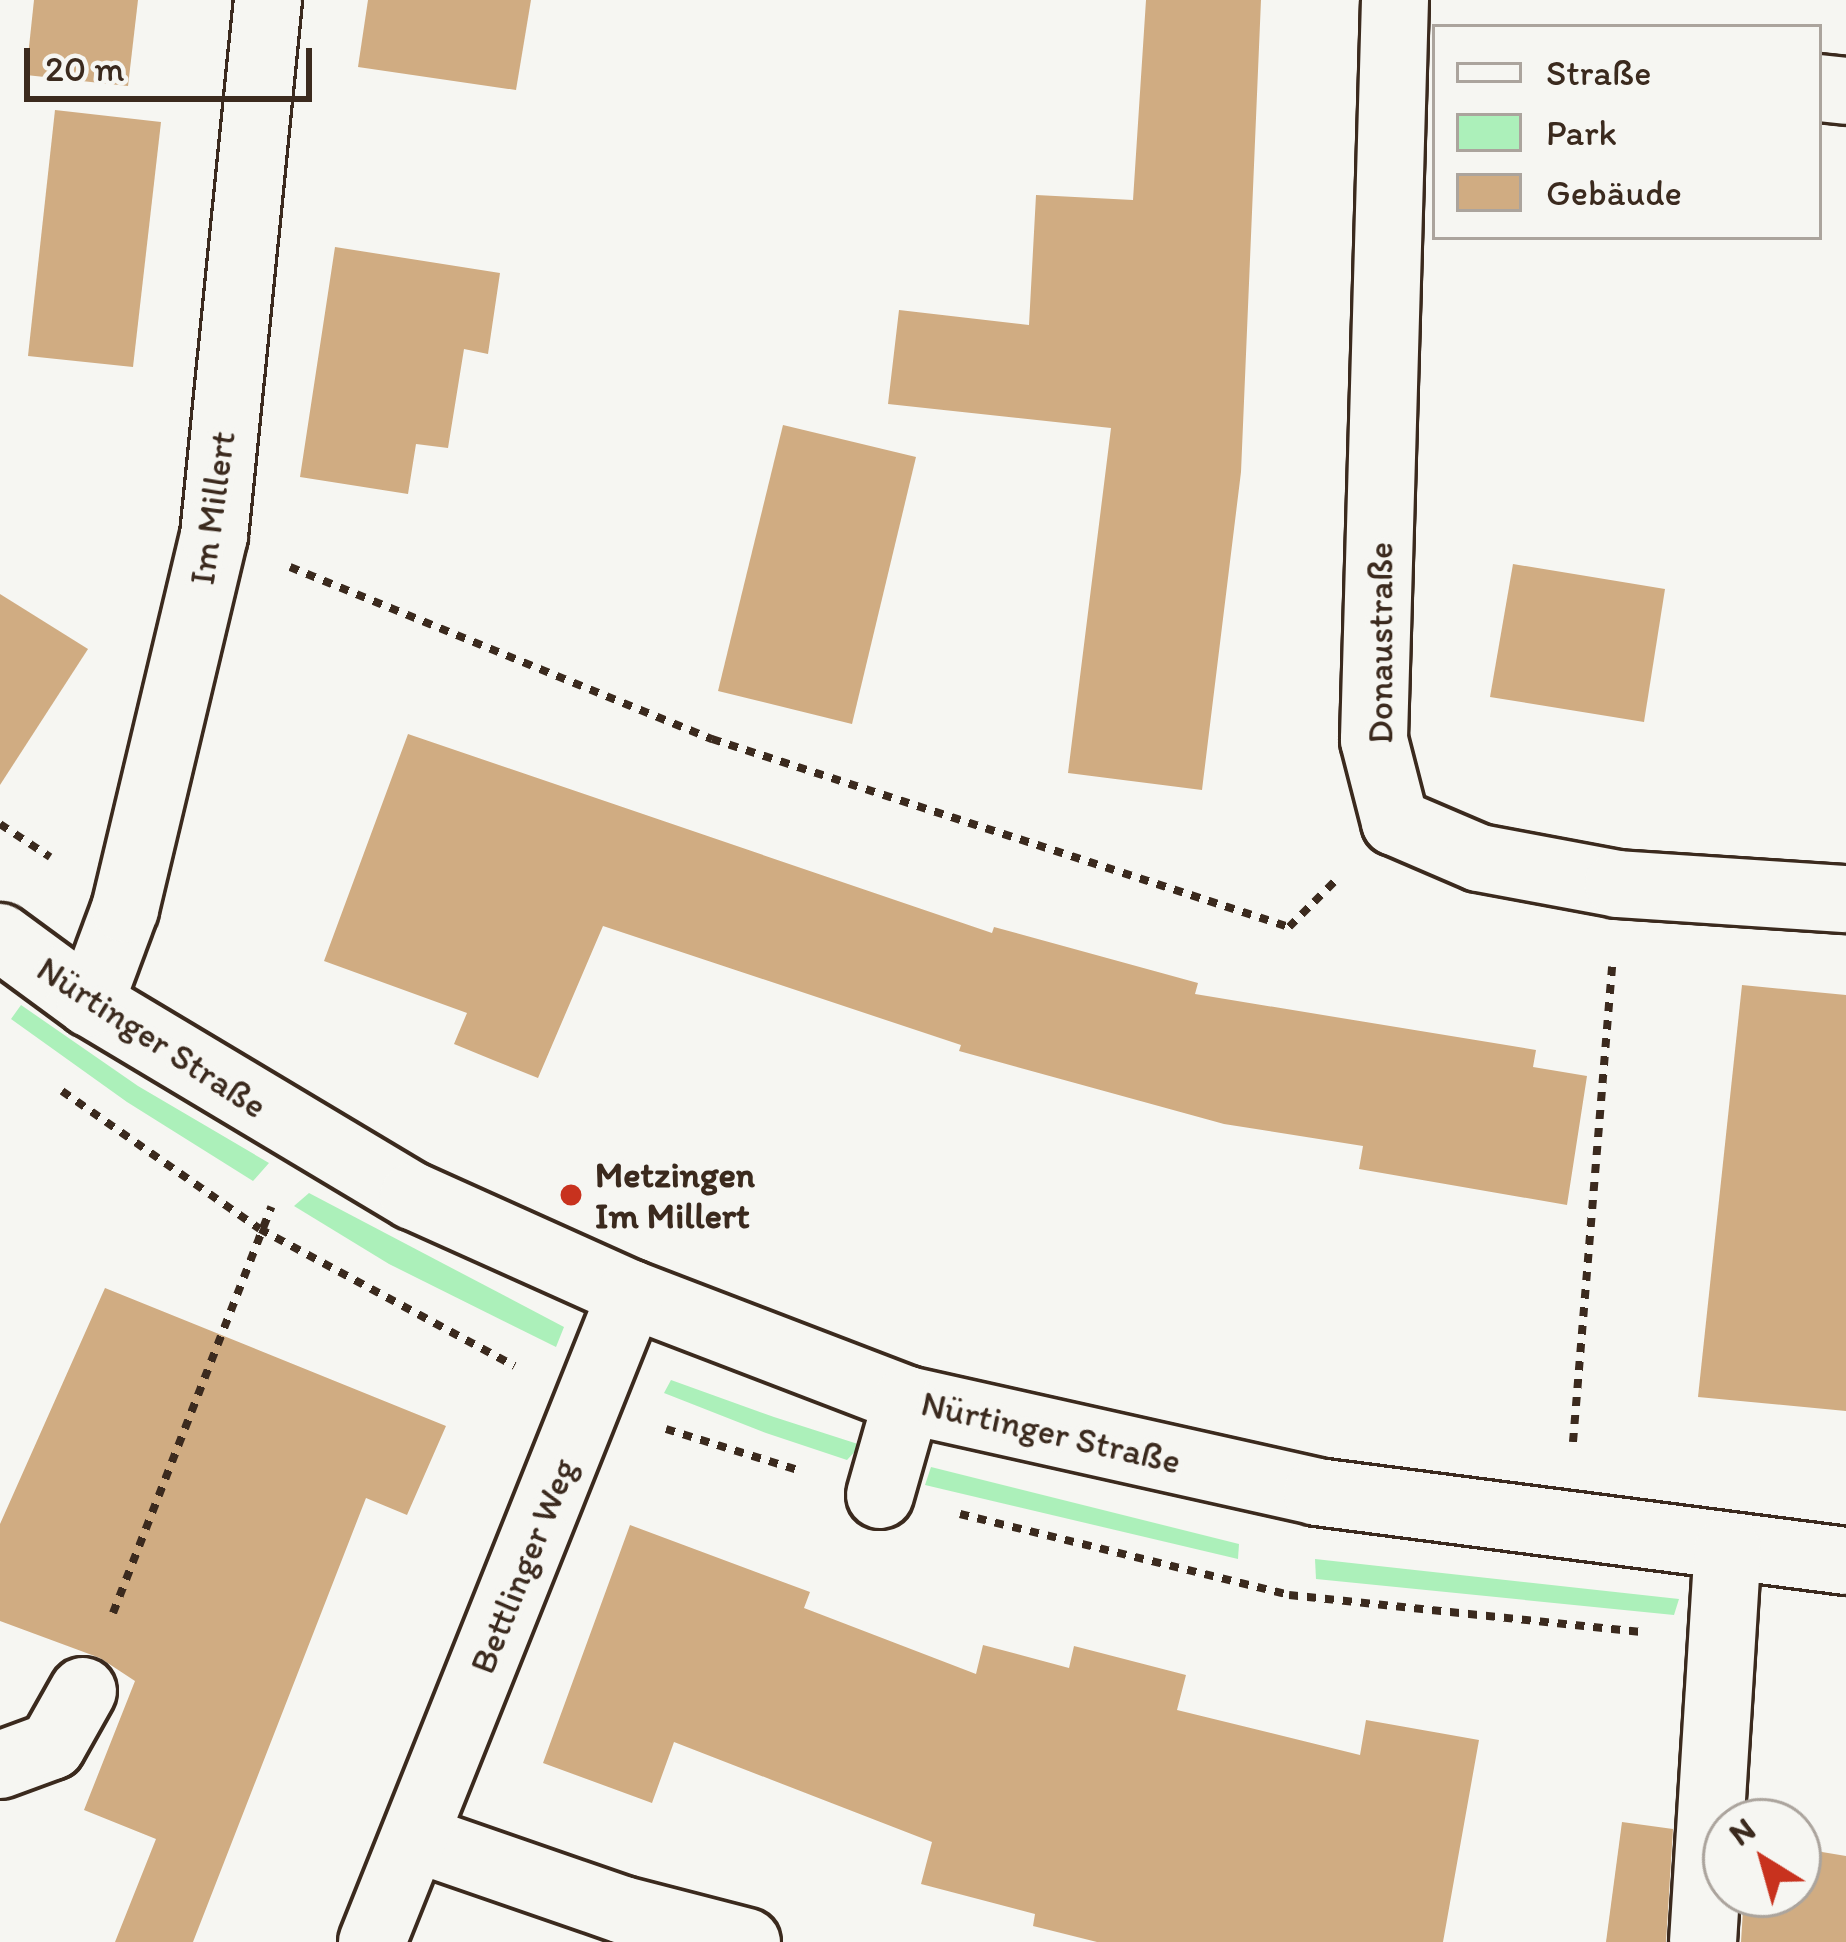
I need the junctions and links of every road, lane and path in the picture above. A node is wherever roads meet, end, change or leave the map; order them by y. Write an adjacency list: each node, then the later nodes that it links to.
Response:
1 (268, 0): 3 (street, Im Millert)
2 (1408, 35): 4 (street, Donaustraße)
3 (214, 536): 4 (path); 8 (street, Im Millert)
4 (1395, 822): 5 (street)
5 (1618, 884): 6 (street); 13 (path)
6 (1846, 899)
7 (0, 937): 8 (street, Nürtinger Straße)
8 (90, 1004): 9 (street, Nürtinger Straße)
9 (305, 1136): 10 (street, Nürtinger Straße); 16 (path, Nürtinger Straße)
10 (631, 1294): 11 (street, Nürtinger Straße); 18 (street, Bettlinger Weg)
11 (907, 1400): 12 (street); 13 (street, Nürtinger Straße)
12 (880, 1495)
13 (1567, 1528): 14 (street, Nürtinger Straße)
14 (1728, 1550): 15 (street, Nürtinger Straße); 21 (street)
15 (1846, 1561)
16 (83, 1691): 17 (street)
17 (0, 1765)
18 (415, 1838): 19 (street, Bettlinger Weg); 20 (street)
19 (372, 1942)
20 (747, 1942)
21 (1703, 1942)

